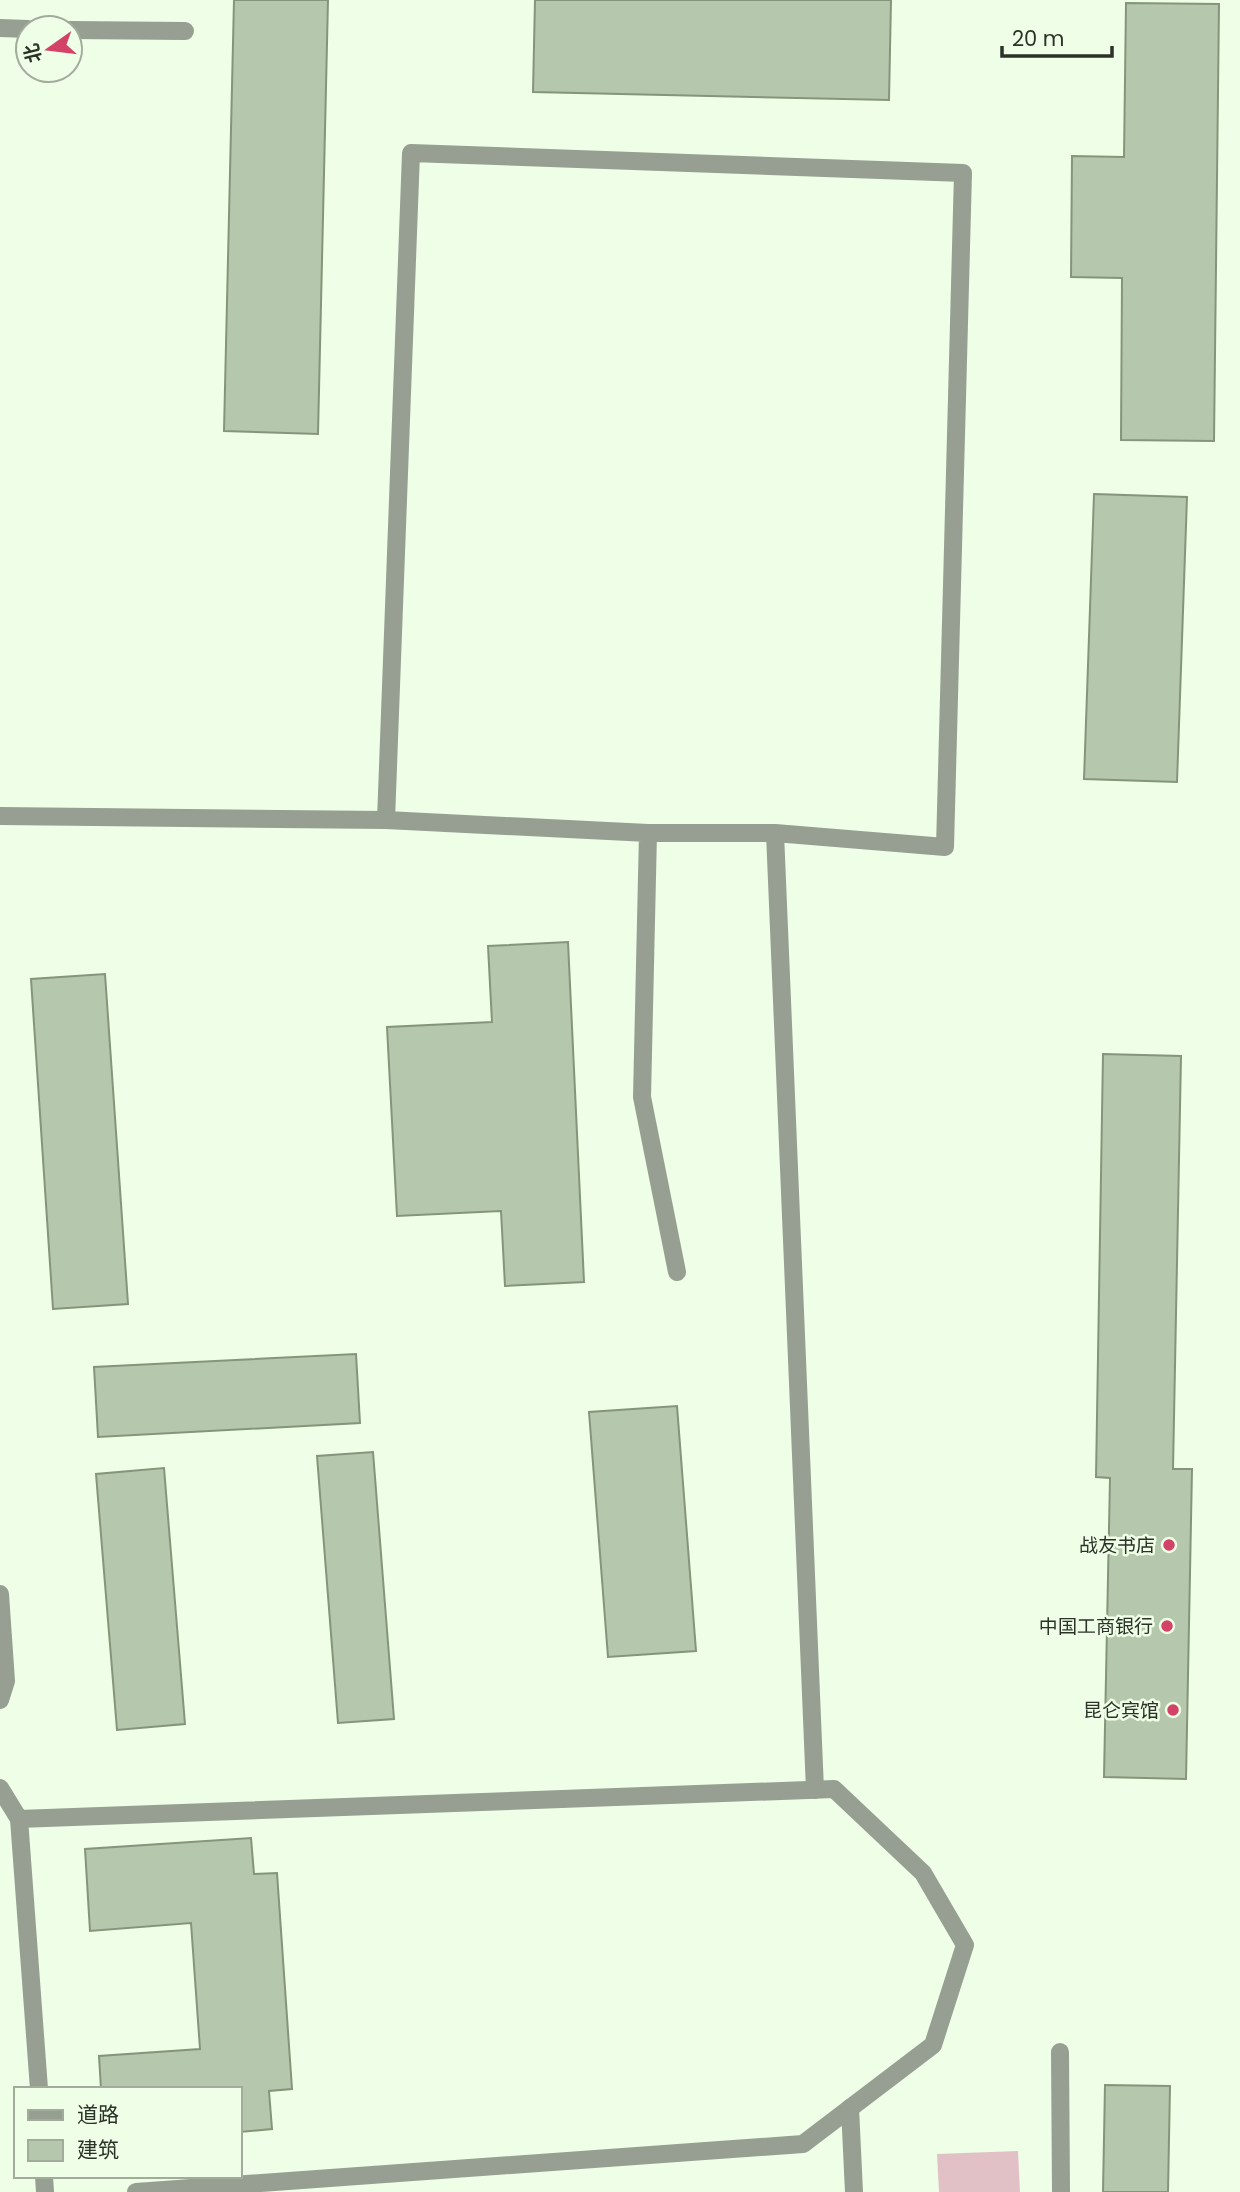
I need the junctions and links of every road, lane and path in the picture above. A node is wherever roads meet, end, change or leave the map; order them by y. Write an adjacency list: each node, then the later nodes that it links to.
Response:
1 (84, 30): 2 (street)
2 (185, 31)
3 (0, 816): 4 (street)
4 (386, 820): 5 (street); 6 (street)
5 (648, 833): 6 (street); 7 (street)
6 (775, 833): 11 (street)
7 (677, 1272)
8 (0, 1594): 9 (street)
9 (0, 1700)
10 (0, 1788): 12 (street)
11 (815, 1790): 12 (street); 15 (street)
12 (19, 1819): 14 (street)
13 (1060, 2052): 18 (street)
14 (39, 2087)
15 (850, 2108): 16 (street); 17 (street)
16 (136, 2192)
17 (855, 2192)
18 (1060, 2192)

